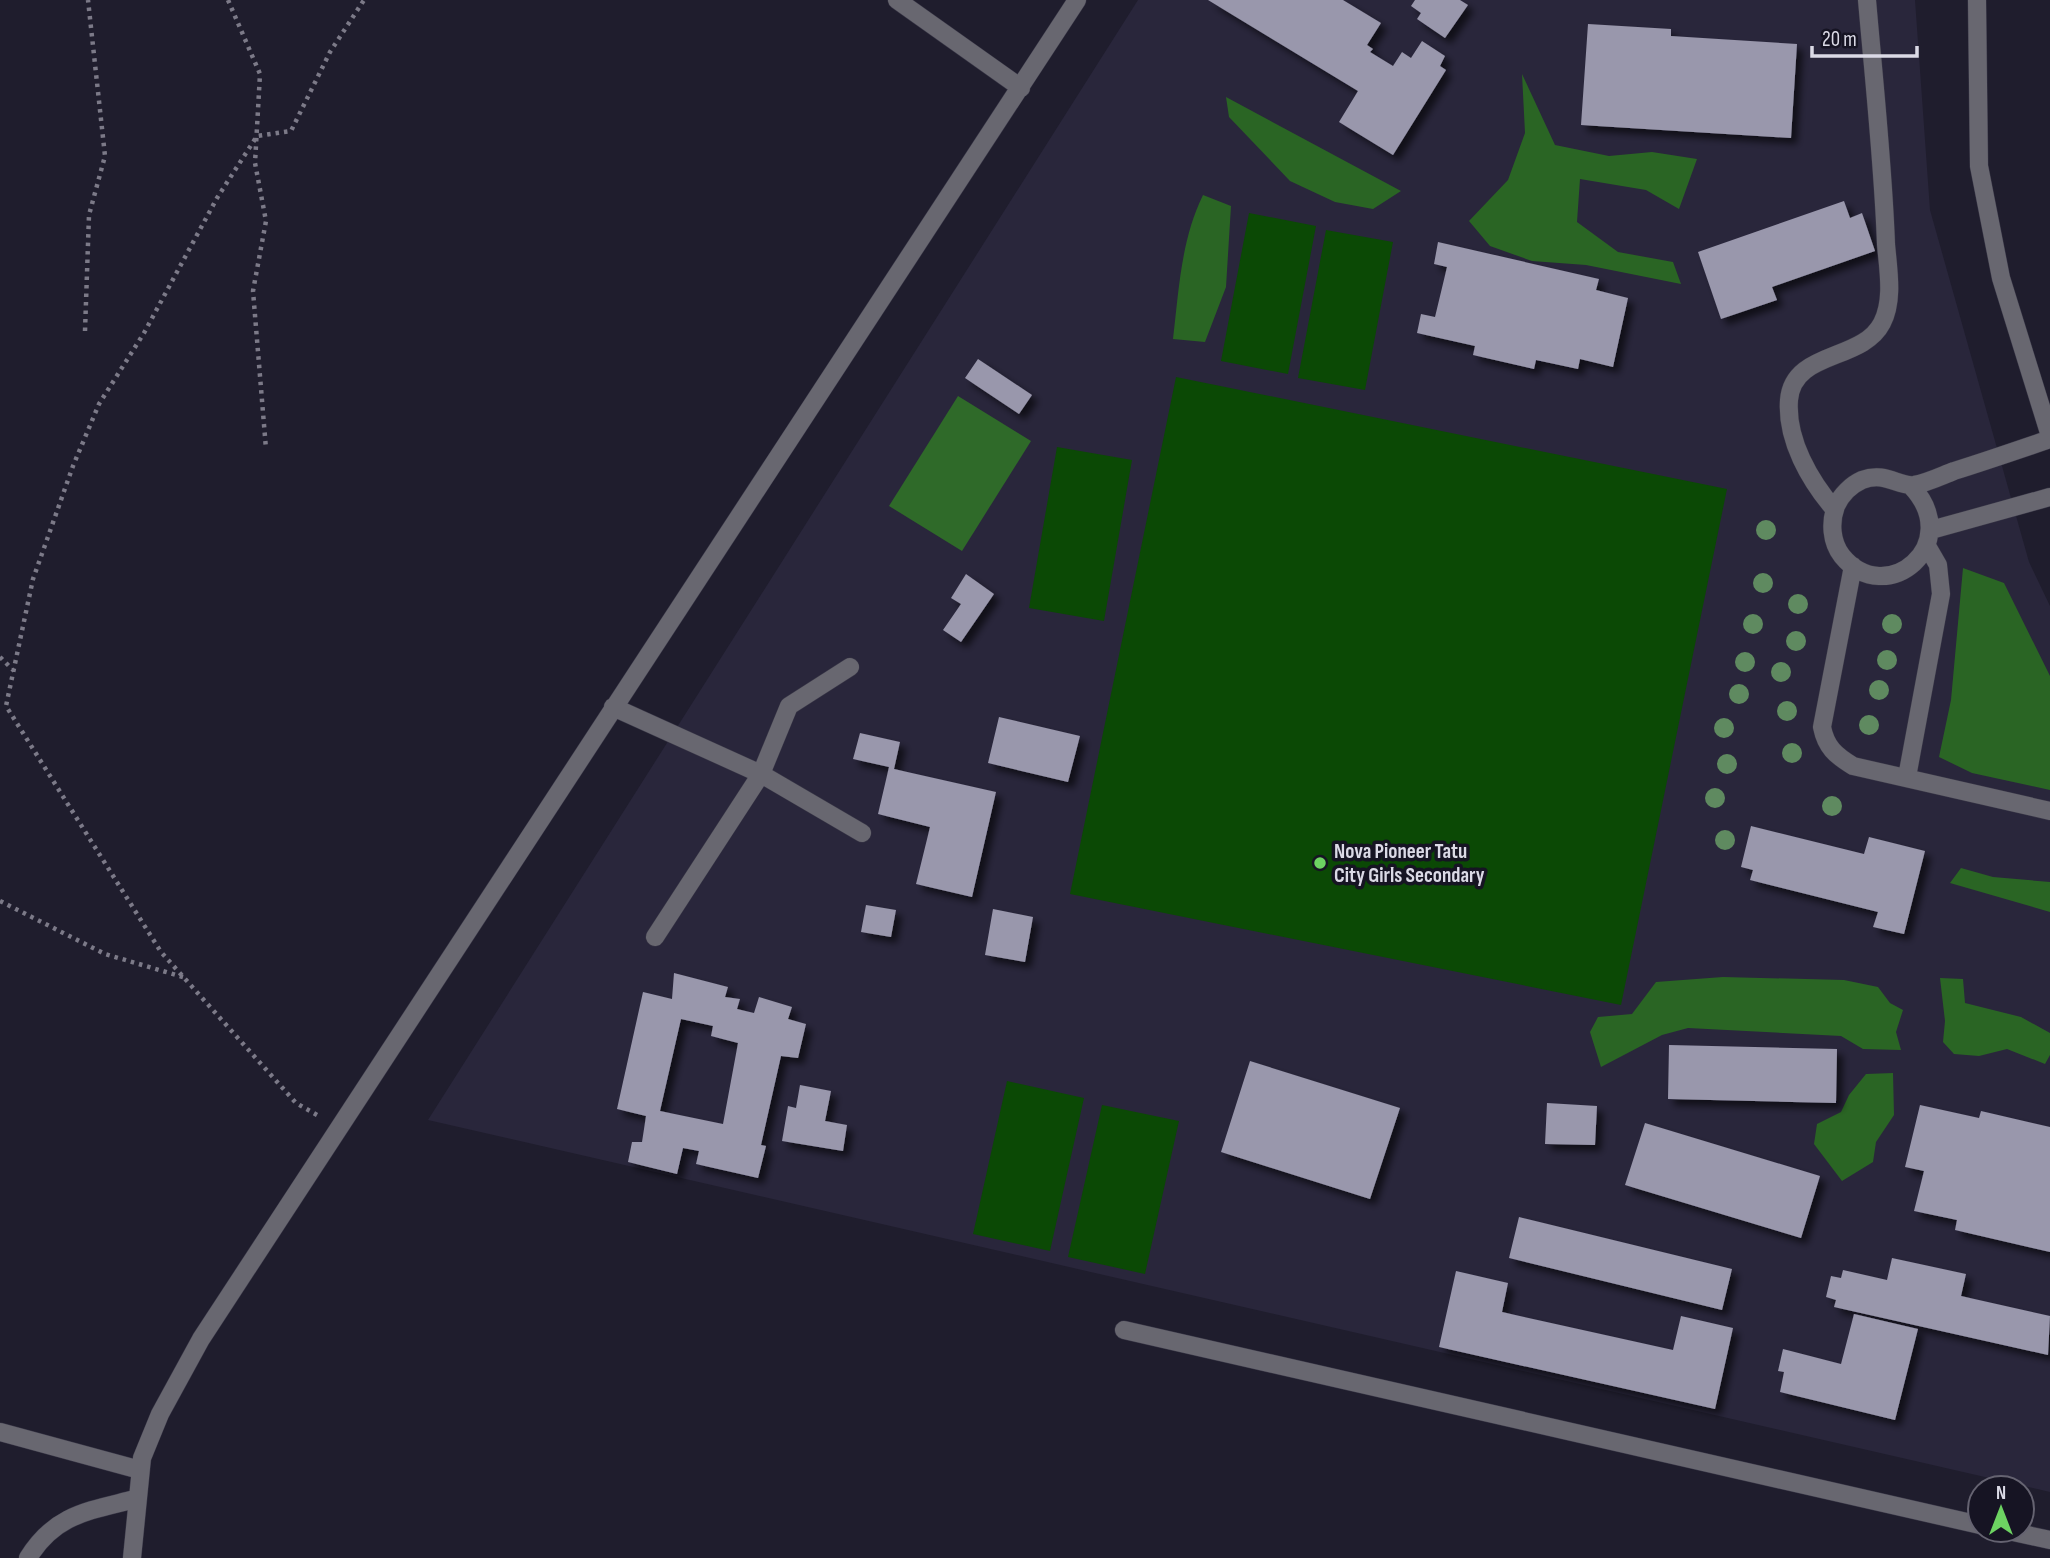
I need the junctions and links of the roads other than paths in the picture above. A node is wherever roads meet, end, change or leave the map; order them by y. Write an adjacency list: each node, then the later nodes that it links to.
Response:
1 (897, 0): 5 (street)
2 (1077, 0): 5 (street)
3 (1867, 0): 9 (street)
4 (1977, 0): 6 (street)
5 (1021, 88): 13 (street)
6 (2050, 437): 7 (street)
7 (1911, 486): 9 (street); 10 (street)
8 (2050, 497): 10 (street)
9 (1835, 510): 11 (street)
10 (1929, 538): 11 (street); 15 (street)
11 (1853, 566): 15 (street)
12 (850, 667): 14 (street)
13 (613, 707): 14 (street); 21 (street)
14 (761, 774): 17 (street); 18 (street)
15 (1908, 777): 16 (street)
16 (2050, 811)
17 (862, 832)
18 (655, 937)
19 (1124, 1330): 23 (street)
20 (0, 1432): 21 (street)
21 (140, 1470): 22 (street)
22 (135, 1499): 24 (street); 25 (street)
23 (1966, 1522)
24 (27, 1558)
25 (132, 1558)

